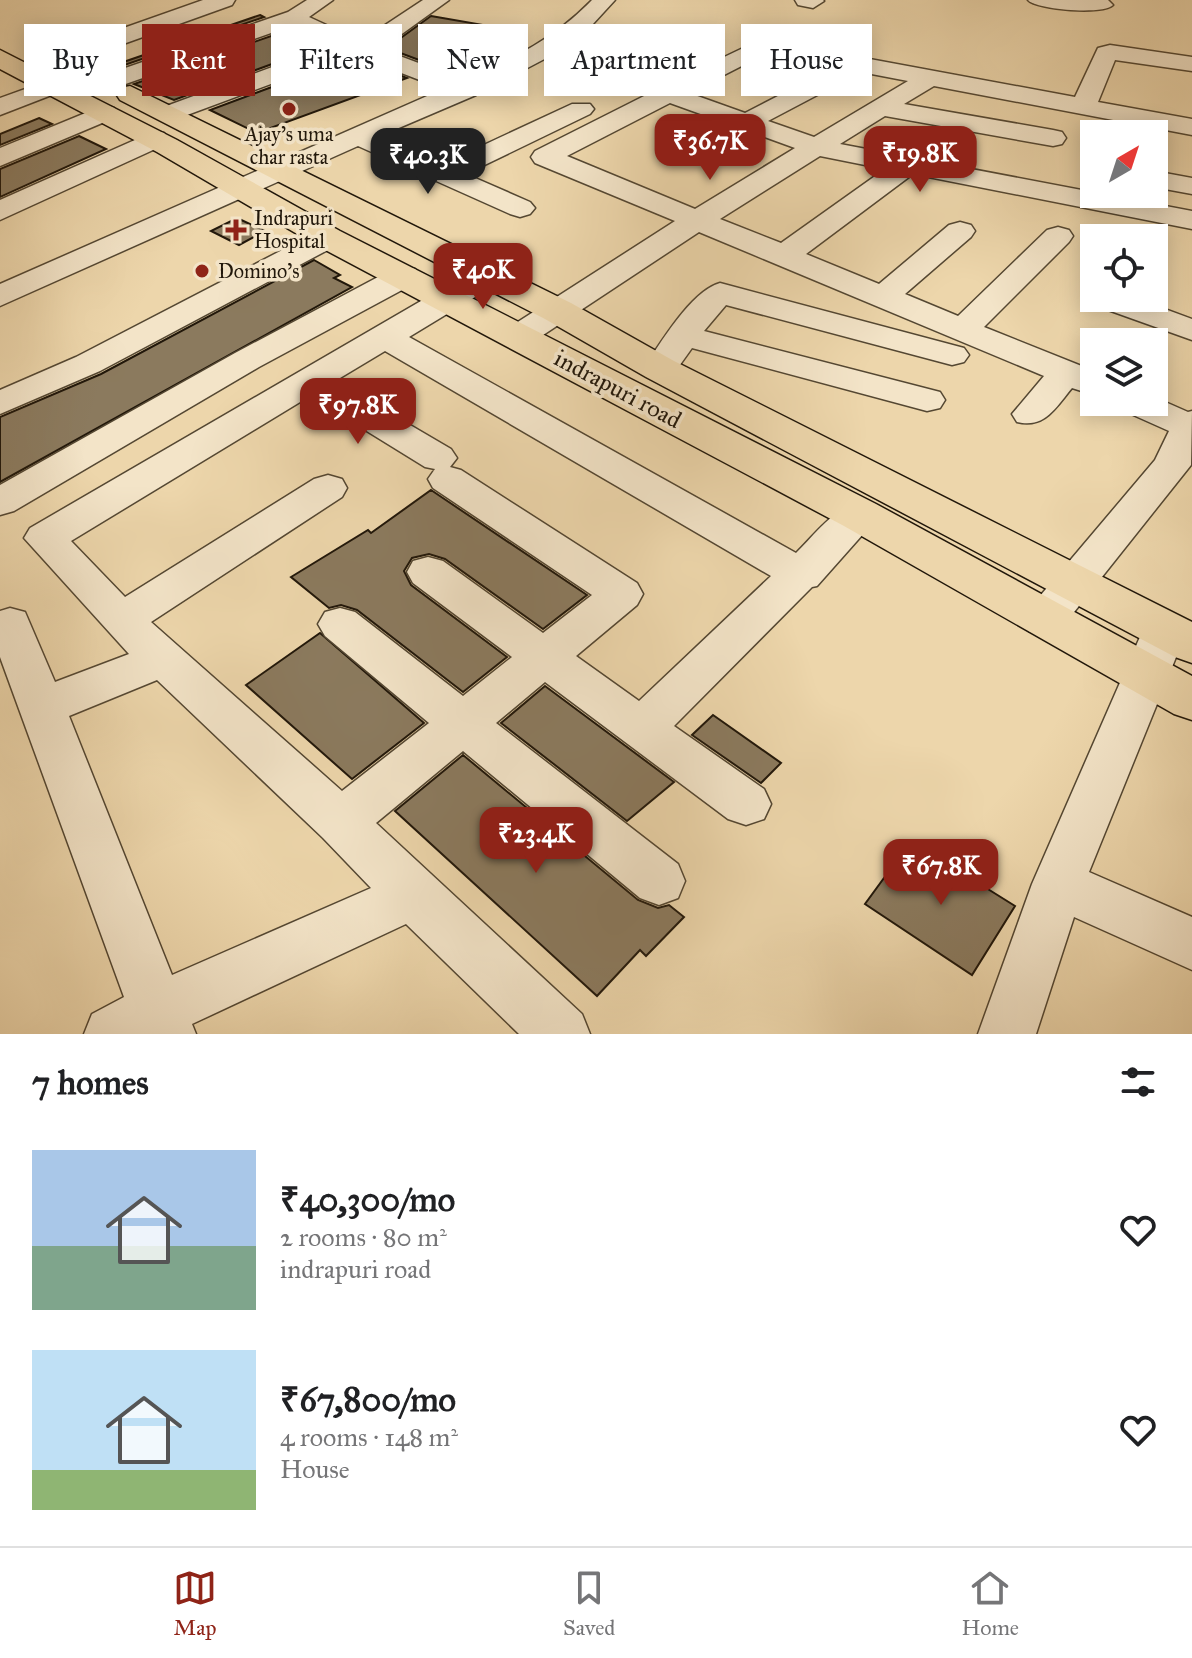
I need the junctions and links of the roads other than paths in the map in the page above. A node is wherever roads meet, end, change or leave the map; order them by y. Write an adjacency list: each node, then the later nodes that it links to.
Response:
1 (224, 0): 13 (street)
2 (322, 0): 7 (street)
3 (438, 0): 9 (street)
4 (1039, 0): 5 (street)
5 (1103, 2): 12 (street)
6 (584, 4): 10 (street); 14 (street)
7 (294, 17): 8 (street); 28 (street)
8 (308, 24)
9 (398, 24)
10 (576, 24)
11 (0, 27): 15 (main road, indrapuri road)
12 (1093, 29)
13 (126, 36)
14 (528, 40)
15 (24, 56)
16 (271, 62): 33 (street)
17 (1192, 64): 29 (street)
18 (872, 65): 19 (street)
19 (931, 77): 29 (street); 32 (street)
20 (271, 78): 33 (street)
21 (24, 81): 30 (street)
22 (101, 96): 28 (main road, indrapuri road)
23 (429, 96): 45 (street)
24 (435, 96): 39 (street)
25 (662, 96): 51 (street)
26 (684, 96): 36 (street)
27 (797, 96): 36 (street)
28 (106, 98): 33 (main road, indrapuri road); 42 (street)
29 (1084, 106): 34 (street)
30 (0, 107)
31 (584, 107): 46 (street)
32 (881, 108): 35 (street); 41 (street)
33 (157, 118): 45 (main road, indrapuri road); 50 (street)
34 (1124, 120)
35 (954, 121): 40 (street); 44 (street)
36 (747, 122): 41 (street)
37 (1168, 126): 38 (street)
38 (1192, 127)
39 (358, 136): 45 (street); 46 (street)
40 (1053, 138)
41 (819, 148): 43 (street); 51 (street)
42 (0, 158)
43 (908, 165): 52 (street); 56 (street)
44 (1041, 168)
45 (246, 172): 55 (main road, indrapuri road); 57 (street); 59 (main road, indrapuri road); 60 (street)
46 (444, 174): 49 (street)
47 (1168, 182): 48 (street)
48 (1192, 186)
49 (520, 208)
50 (0, 211)
51 (697, 220): 56 (street); 63 (street)
52 (1192, 220)
53 (960, 231): 61 (street)
54 (1058, 236): 69 (street)
55 (328, 238): 58 (main road, indrapuri road); 73 (street)
56 (783, 256): 61 (street)
57 (0, 272)
58 (404, 276): 62 (main road, indrapuri road); 80 (street)
59 (487, 276): 62 (street); 63 (main road, indrapuri road)
60 (0, 296)
61 (883, 297): 69 (street)
62 (449, 299): 66 (main road, indrapuri road); 68 (street)
63 (558, 311): 66 (street); 70 (main road, indrapuri road)
64 (1143, 312): 65 (street)
65 (1192, 330)
66 (519, 336): 81 (main road, indrapuri road)
67 (684, 336): 69 (street); 70 (street); 74 (street)
68 (385, 337): 72 (street); 83 (street)
69 (958, 342): 71 (street)
70 (660, 369): 84 (main road, indrapuri road)
71 (1080, 378): 75 (street)
72 (309, 381): 85 (street); 90 (street)
73 (7, 391)
74 (927, 400)
75 (1030, 414)
76 (1168, 415): 77 (street)
77 (1190, 424): 78 (street)
78 (1182, 470): 84 (street)
79 (328, 488): 85 (street)
80 (0, 502)
81 (860, 515): 83 (street); 86 (main road, indrapuri road)
82 (428, 572): 90 (street)
83 (802, 575): 95 (street)
84 (1074, 584): 86 (street); 89 (main road, indrapuri road)
85 (121, 620): 91 (street)
86 (1044, 620): 89 (main road, indrapuri road)
87 (10, 624): 93 (street)
88 (340, 624): 94 (street)
89 (1167, 649): 92 (main road, indrapuri road); 99 (street)
90 (545, 657): 94 (street); 95 (street)
91 (163, 659): 93 (street); 97 (street)
92 (1192, 700)
93 (41, 707): 102 (street)
94 (464, 722): 97 (street); 98 (street)
95 (641, 728): 96 (street)
96 (746, 804)
97 (341, 822): 100 (street)
98 (659, 881)
99 (1058, 884): 101 (street); 104 (street)
100 (413, 895): 102 (street); 103 (street)
101 (1192, 944)
102 (146, 1026)
103 (561, 1034)
104 (1007, 1034)

